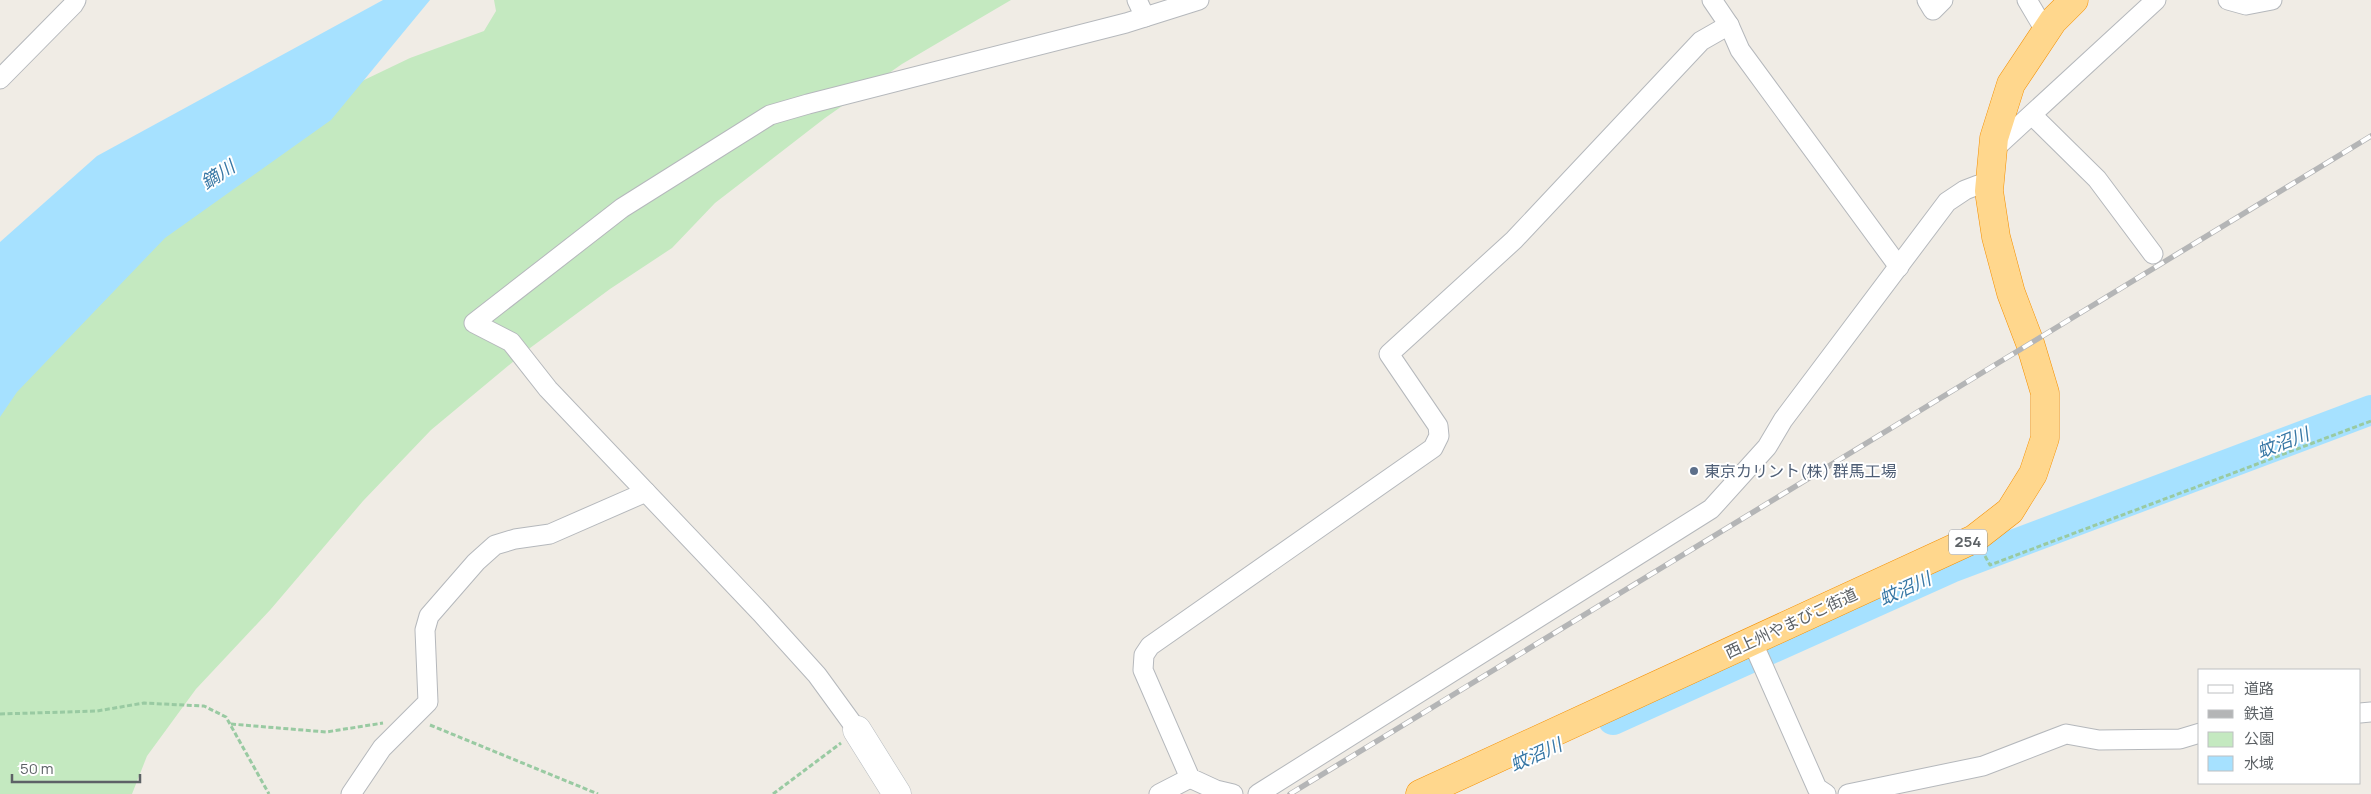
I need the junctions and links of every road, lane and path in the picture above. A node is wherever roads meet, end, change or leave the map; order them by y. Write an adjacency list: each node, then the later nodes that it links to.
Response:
1 (76, 0): 14 (street)
2 (1199, 0): 11 (street)
3 (1927, 0): 4 (street)
4 (1943, 0)
5 (2027, 0): 13 (street)
6 (2074, 0): 13 (highway, 西上州やまびこ街道 / 254)
7 (2156, 0): 15 (street)
8 (2228, 0): 9 (street)
9 (2272, 0)
10 (1715, 2): 12 (street)
11 (1141, 8): 21 (street)
12 (1729, 25): 19 (street); 29 (street)
13 (2046, 32): 16 (highway, 西上州やまびこ街道 / 254)
14 (0, 80)
15 (2032, 115): 16 (street); 18 (street)
16 (1993, 150): 17 (highway, 西上州やまびこ街道 / 254)
17 (1989, 191): 19 (street); 22 (highway, 西上州やまびこ街道 / 254)
18 (2153, 254)
19 (1899, 267): 37 (street)
20 (2371, 420): 22 (path)
21 (646, 492): 25 (street); 27 (street)
22 (1974, 539): 23 (highway, 西上州やまびこ街道 / 254)
23 (1757, 651): 38 (highway, 西上州やまびこ街道 / 254); 39 (street)
24 (0, 714): 26 (path)
25 (412, 718): 26 (path); 31 (street); 32 (path)
26 (231, 724): 30 (path)
27 (858, 730): 33 (path); 34 (street)
28 (2198, 734): 40 (street)
29 (1190, 778): 35 (street); 36 (street)
30 (269, 794)
31 (351, 794)
32 (598, 794)
33 (773, 794)
34 (897, 794)
35 (1159, 794)
36 (1233, 794)
37 (1258, 794)
38 (1420, 794)
39 (1826, 794)
40 (1848, 794)

